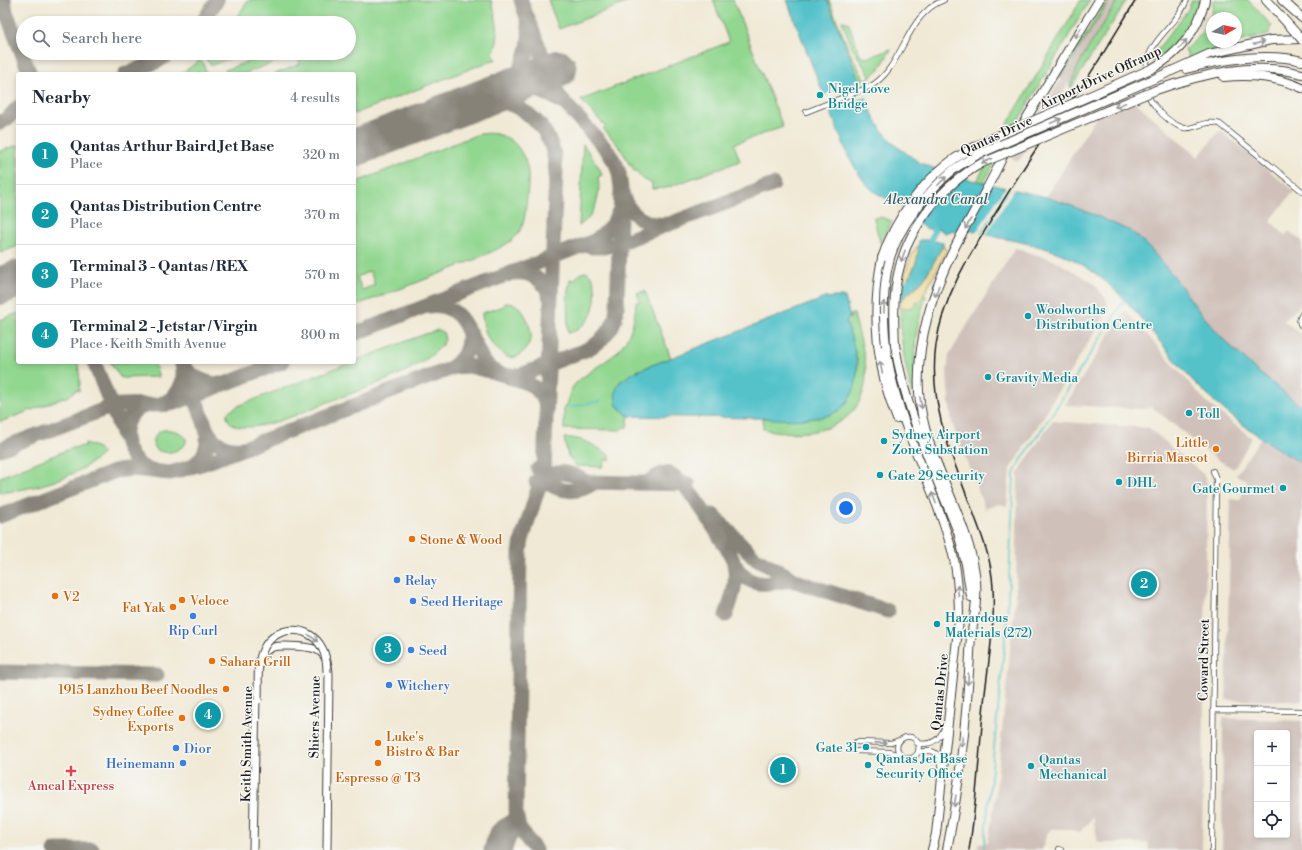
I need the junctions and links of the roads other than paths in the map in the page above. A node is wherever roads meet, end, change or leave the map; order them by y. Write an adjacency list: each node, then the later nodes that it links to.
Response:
1 (944, 0): 15 (street)
2 (1099, 0): 22 (highway, one-way to 22)
3 (1187, 0): 16 (street)
4 (1205, 0): 19 (highway, Airport Drive Offramp, one-way to 4, bridge)
5 (1266, 0): 9 (highway)
6 (1282, 0): 7 (highway); 8 (highway)
7 (1302, 14)
8 (1302, 18)
9 (1300, 37): 12 (highway, one-way to 9)
10 (1302, 61): 12 (highway)
11 (1302, 74): 14 (highway)
12 (1156, 78): 19 (highway, Qantas Drive, one-way to 12, bridge)
13 (1302, 88): 14 (highway)
14 (1156, 90): 22 (highway, Qantas Drive, one-way to 22, bridge)
15 (806, 112)
16 (1302, 191)
17 (1302, 314): 18 (street)
18 (1302, 327)
19 (882, 347): 26 (highway, Qantas Drive, one-way to 19)
20 (1213, 471): 24 (street, Coward Street)
21 (270, 640): 32 (street, Keith Smith Avenue, bridge); 33 (street, Shiers Avenue, one-way to 33, bridge)
22 (971, 640): 35 (highway, Qantas Drive, one-way to 35)
23 (256, 667): 32 (street, Keith Smith Avenue); 33 (street, Shiers Avenue)
24 (1213, 710): 25 (street); 36 (street, Coward Street)
25 (1302, 711)
26 (948, 713): 28 (street); 31 (highway, Qantas Drive)
27 (901, 739): 28 (street); 30 (street); 30 (street, one-way to 27)
28 (918, 742): 29 (street)
29 (918, 752): 30 (street); 31 (street)
30 (900, 755)
31 (942, 777): 34 (highway, Qantas Drive)
32 (255, 850)
33 (326, 850)
34 (932, 850)
35 (947, 850)
36 (1212, 850)

